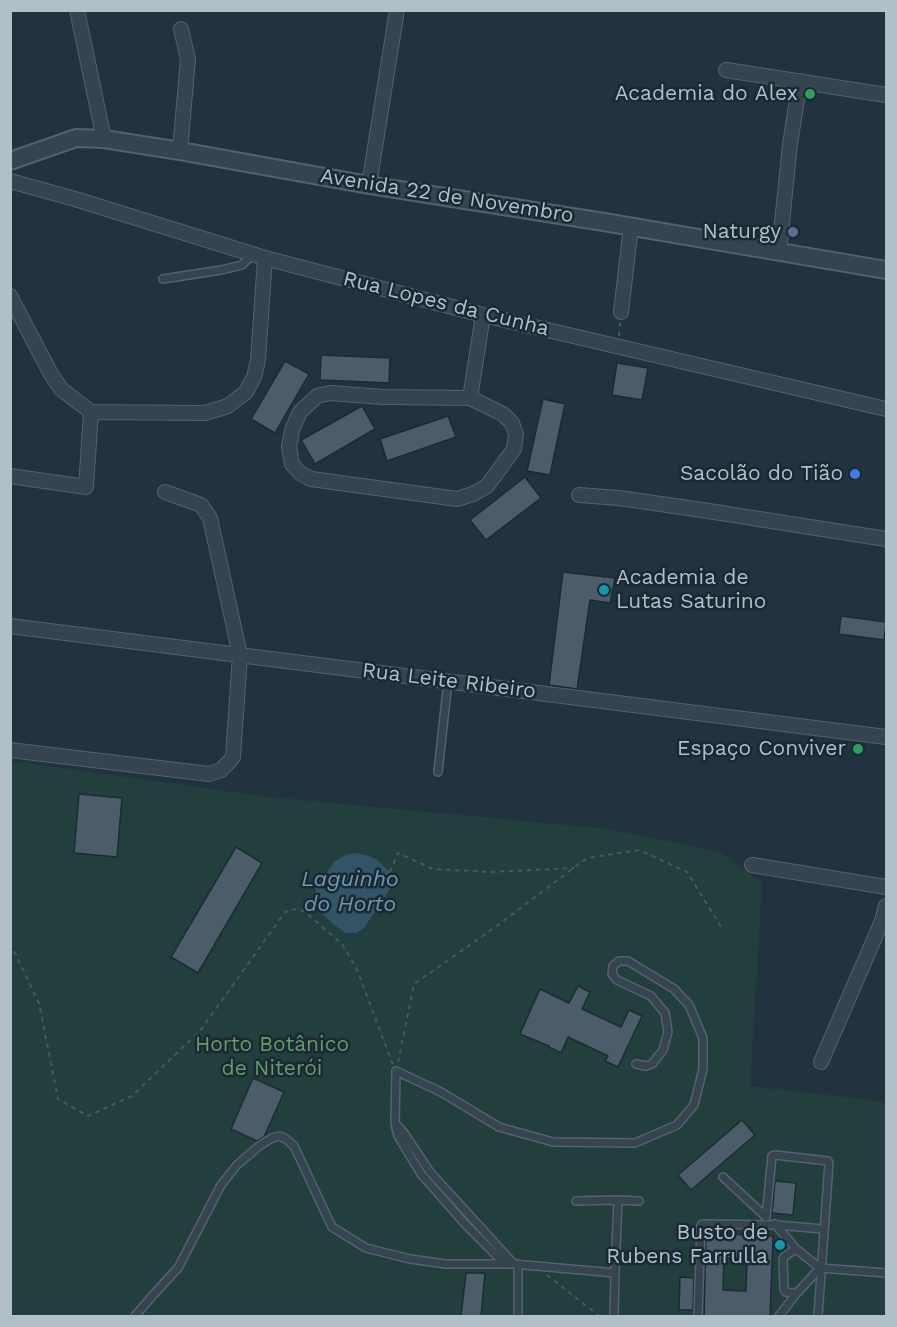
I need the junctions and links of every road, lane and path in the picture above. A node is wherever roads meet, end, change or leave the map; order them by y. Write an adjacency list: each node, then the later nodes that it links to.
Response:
1 (77, 10): 7 (street)
2 (398, 10): 11 (street)
3 (181, 29): 8 (street)
4 (726, 70): 5 (street)
5 (800, 81): 6 (street); 13 (street)
6 (886, 94)
7 (104, 139): 8 (street, Avenida 22 de Novembro); 9 (street, Avenida 22 de Novembro)
8 (180, 151): 11 (street, Avenida 22 de Novembro)
9 (10, 161)
10 (10, 181): 14 (street, Rua Lopes da Cunha)
11 (369, 185): 12 (street, Avenida 22 de Novembro)
12 (631, 226): 13 (street, Avenida 22 de Novembro); 18 (street)
13 (779, 252): 15 (street, Avenida 22 de Novembro)
14 (259, 256): 16 (lane); 19 (street, Rua Lopes da Cunha); 23 (street)
15 (886, 270)
16 (163, 279)
17 (10, 296): 23 (street)
18 (621, 312): 20 (path)
19 (483, 315): 20 (street, Rua Lopes da Cunha); 21 (street)
20 (619, 347): 22 (street, Rua Lopes da Cunha)
21 (471, 398): 21 (street)
22 (886, 409)
23 (91, 411): 24 (street)
24 (10, 476)
25 (165, 492): 29 (street)
26 (579, 495): 27 (street)
27 (886, 539)
28 (10, 626): 29 (street, Rua Leite Ribeiro)
29 (240, 655): 30 (street, Rua Leite Ribeiro); 32 (street)
30 (448, 681): 31 (street, Rua Leite Ribeiro); 33 (lane)
31 (886, 737)
32 (10, 750)
33 (438, 772)
34 (752, 865): 37 (street)
35 (574, 868): 36 (path); 39 (path); 43 (path)
36 (390, 872)
37 (886, 887)
38 (886, 906): 41 (street)
39 (723, 930)
40 (10, 943): 43 (path)
41 (821, 1062)
42 (636, 1064): 43 (lane)
43 (396, 1071): 44 (lane)
44 (395, 1123): 53 (lane); 54 (lane)
45 (723, 1177): 49 (lane)
46 (618, 1200): 47 (lane); 48 (lane); 58 (lane)
47 (576, 1201)
48 (639, 1201)
49 (766, 1217): 50 (lane); 51 (lane)
50 (777, 1225): 51 (lane); 52 (lane); 64 (lane)
51 (823, 1229): 56 (lane)
52 (796, 1249): 56 (lane); 59 (lane)
53 (505, 1264): 54 (lane); 60 (lane)
54 (516, 1264): 55 (lane); 61 (lane)
55 (534, 1265): 58 (lane); 62 (path)
56 (820, 1268): 57 (lane); 59 (lane); 66 (lane)
57 (886, 1273)
58 (615, 1274): 63 (lane)
59 (796, 1294): 65 (lane)
60 (135, 1317)
61 (518, 1317)
62 (599, 1317)
63 (614, 1317)
64 (698, 1317)
65 (779, 1317)
66 (818, 1317)

